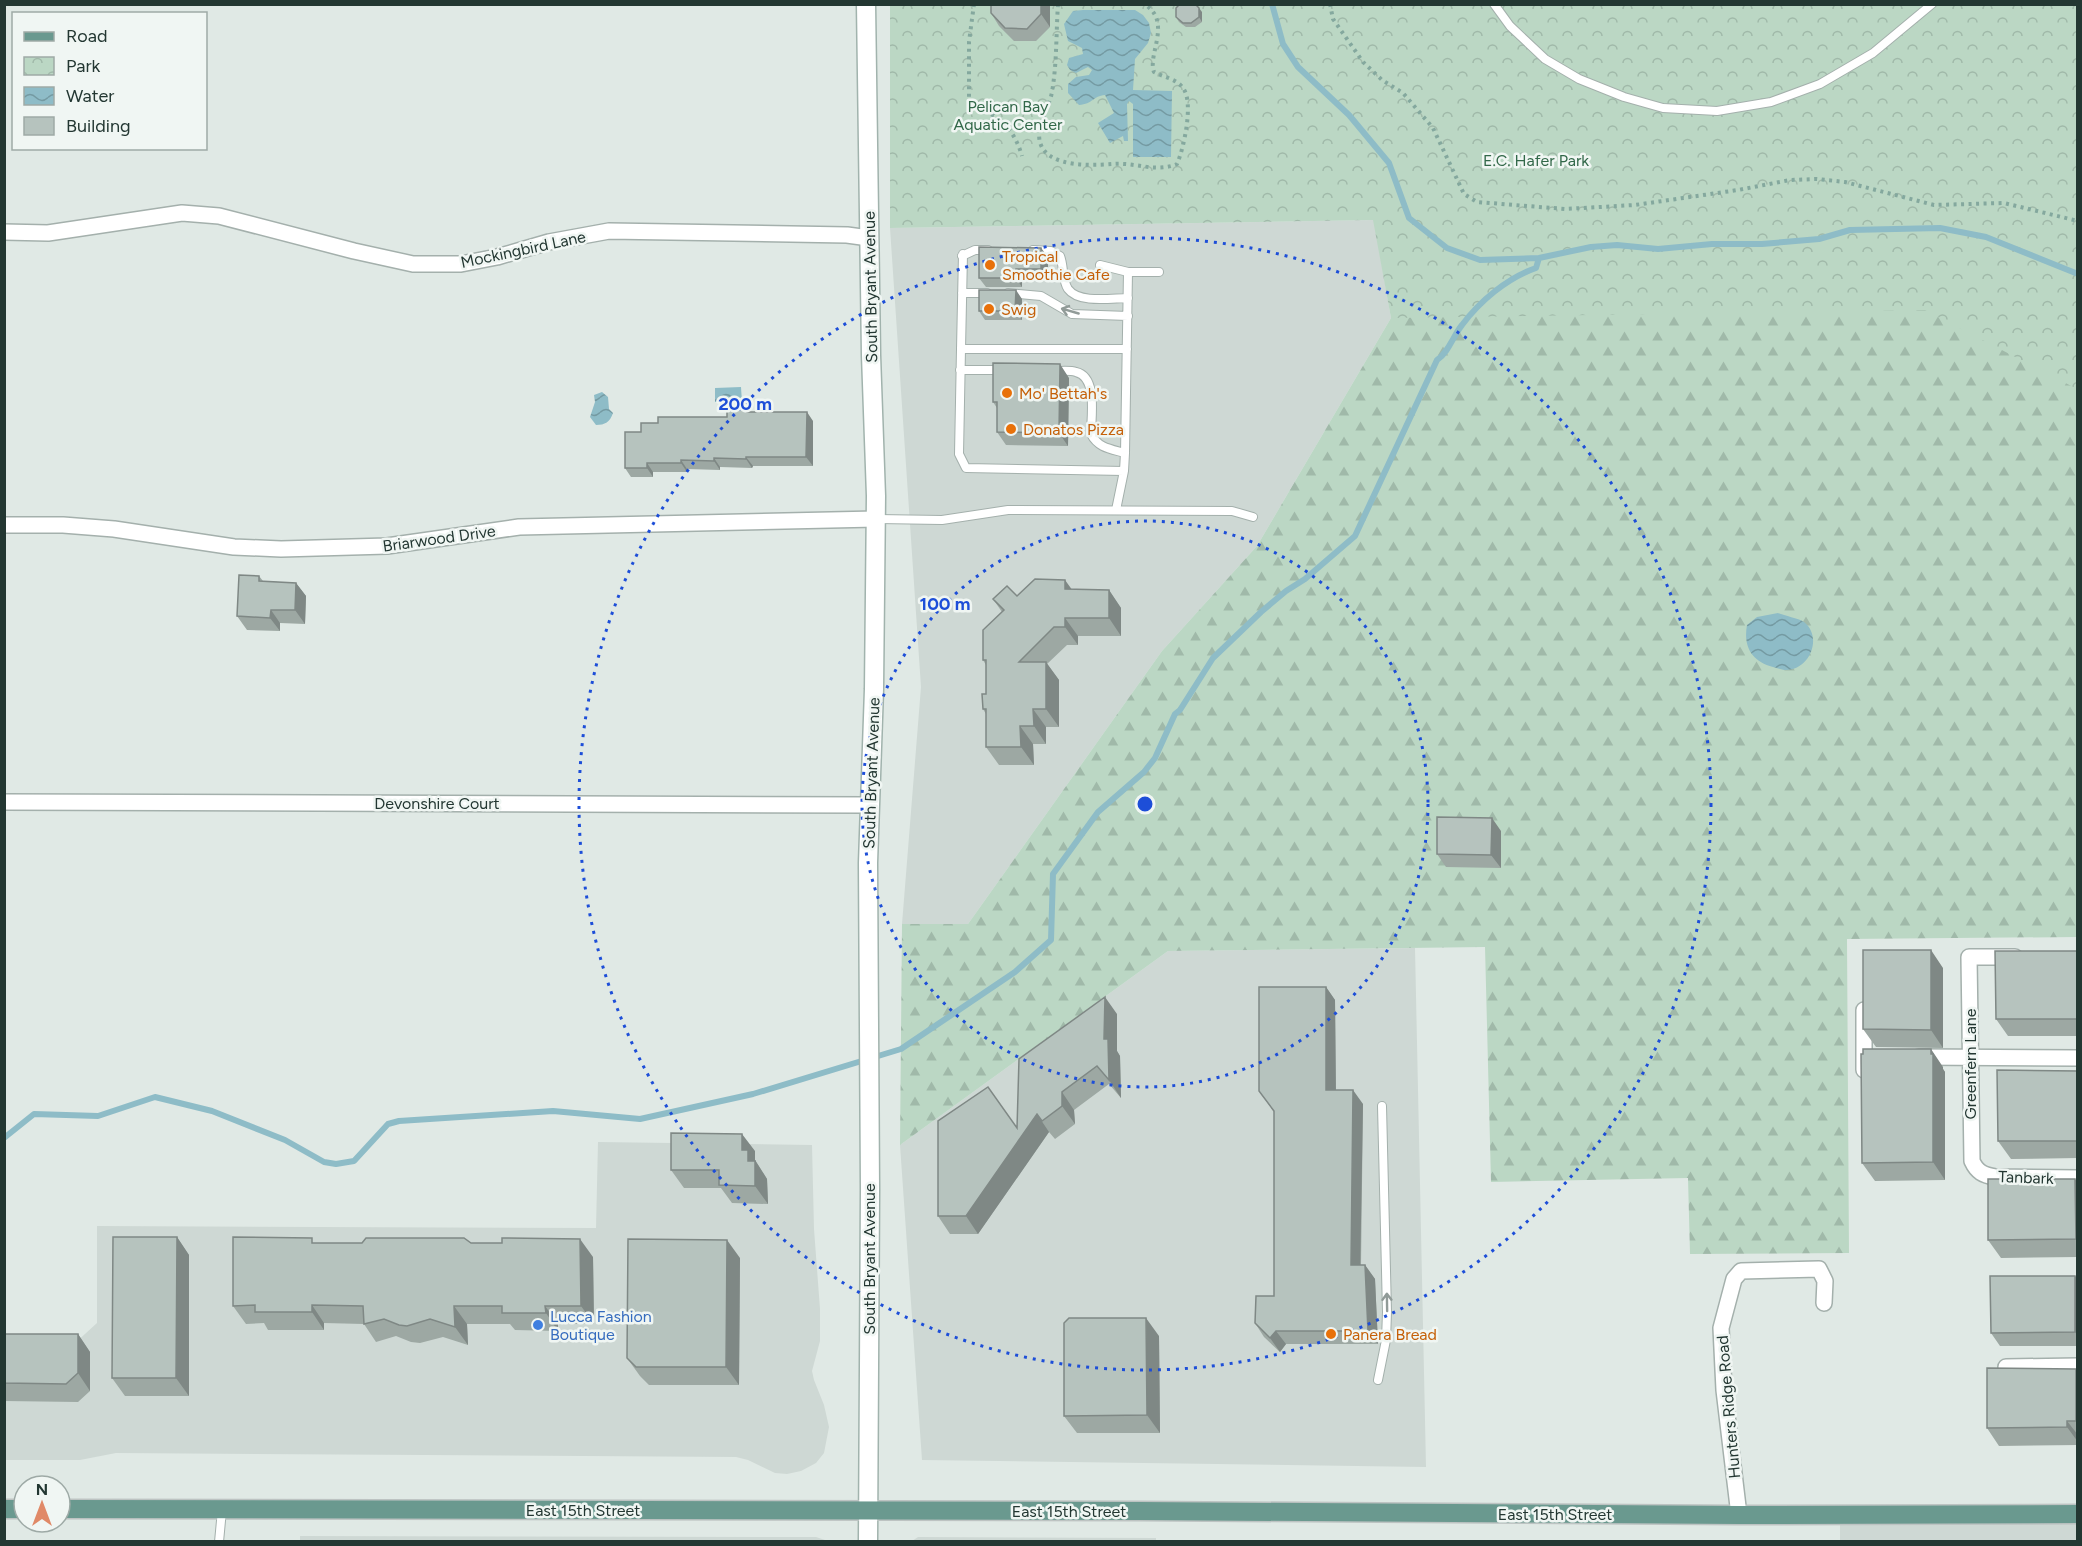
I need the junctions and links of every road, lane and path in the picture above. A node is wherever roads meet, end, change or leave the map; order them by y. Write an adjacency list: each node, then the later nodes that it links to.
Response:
1 (866, 4): 11 (main road, South Bryant Avenue)
2 (974, 4): 8 (path)
3 (1058, 4): 4 (path)
4 (1144, 4)
5 (1330, 4): 9 (path)
6 (1494, 4): 7 (lane)
7 (1932, 4)
8 (1022, 156)
9 (2078, 221)
10 (4, 232): 11 (street, Mockingbird Lane)
11 (869, 238): 31 (main road, South Bryant Avenue)
12 (996, 250): 17 (lane)
13 (1029, 250): 20 (lane)
14 (1100, 265): 15 (lane)
15 (1128, 272): 16 (lane); 20 (lane)
16 (1159, 272)
17 (962, 293): 18 (lane); 22 (lane)
18 (993, 293)
19 (1003, 293): 21 (lane, one-way to 19)
20 (1128, 298): 21 (lane)
21 (1128, 316): 23 (lane)
22 (961, 348): 23 (lane); 24 (lane)
23 (1127, 348): 27 (lane)
24 (960, 370): 25 (lane); 28 (lane)
25 (1007, 370)
26 (1042, 371): 27 (lane)
27 (1125, 453): 28 (lane)
28 (1124, 471): 29 (lane)
29 (1116, 510): 30 (lane); 31 (lane)
30 (1253, 517)
31 (876, 519): 32 (street, Briarwood Drive); 34 (main road, South Bryant Avenue)
32 (4, 525)
33 (4, 802): 34 (street, Devonshire Court)
34 (869, 805): 50 (main road, South Bryant Avenue)
35 (2034, 957): 38 (street, Greenfern Lane)
36 (1864, 998): 40 (street)
37 (1899, 1058): 38 (street)
38 (1970, 1058): 39 (street); 42 (street, Greenfern Lane)
39 (2078, 1058)
40 (1864, 1090)
41 (1382, 1106): 47 (lane, one-way to 41)
42 (1976, 1170): 43 (street, Tanbark)
43 (2078, 1178)
44 (1824, 1302): 52 (street, Hunters Ridge Road)
45 (2078, 1366): 46 (street)
46 (2006, 1367)
47 (1378, 1380)
48 (72, 1509): 49 (main road, East 15th Street)
49 (222, 1509): 50 (main road, East 15th Street); 53 (lane)
50 (868, 1511): 52 (main road, East 15th Street); 54 (main road, South Bryant Avenue)
51 (2078, 1514): 52 (main road, East 15th Street)
52 (1739, 1515)
53 (219, 1542)
54 (868, 1542)

